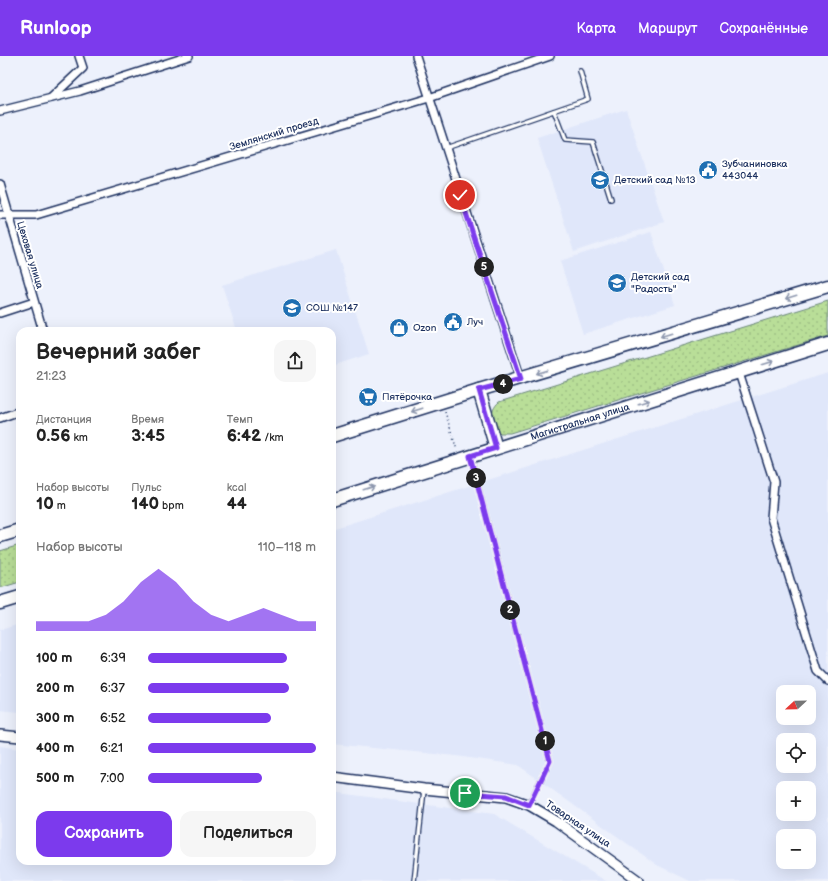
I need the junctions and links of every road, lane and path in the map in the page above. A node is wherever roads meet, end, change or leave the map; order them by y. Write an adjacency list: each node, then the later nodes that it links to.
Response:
1 (79, 56): 7 (street)
2 (188, 56): 7 (street)
3 (416, 56): 6 (street)
4 (550, 56): 6 (street, Землянский проезд)
5 (580, 72): 9 (lane)
6 (429, 98): 10 (street); 14 (street, Землянский проезд)
7 (50, 99): 8 (street)
8 (0, 111)
9 (554, 111): 10 (lane); 12 (lane)
10 (445, 148): 21 (street)
11 (0, 184): 14 (street, Цеховая улица)
12 (611, 199)
13 (0, 215): 14 (street, Землянский проезд)
14 (8, 216): 16 (street, Цеховая улица)
15 (828, 286): 21 (main road, one-way to 21)
16 (34, 302): 17 (street); 18 (street, Цеховая улица)
17 (0, 313)
18 (42, 327)
19 (828, 344): 20 (main road, Магистральная улица, one-way to 19)
20 (739, 372): 27 (main road, Магистральная улица, one-way to 20); 34 (street)
21 (521, 379): 22 (main road)
22 (479, 390): 23 (main road); 27 (main road)
23 (442, 402): 26 (main road, one-way to 26); 28 (path)
24 (16, 412): 25 (street)
25 (0, 418)
26 (336, 435)
27 (496, 448): 28 (main road, Магистральная улица)
28 (465, 458): 29 (main road, Магистральная улица, one-way to 28); 39 (lane)
29 (336, 499)
30 (16, 531): 31 (main road)
31 (0, 536)
32 (16, 598): 33 (main road)
33 (0, 603)
34 (828, 681)
35 (0, 735): 36 (street)
36 (16, 737)
37 (336, 778): 38 (street, Товарная улица)
38 (424, 789): 39 (street, Товарная улица); 40 (lane)
39 (529, 805): 41 (street, Товарная улица)
40 (414, 881)
41 (639, 881)

